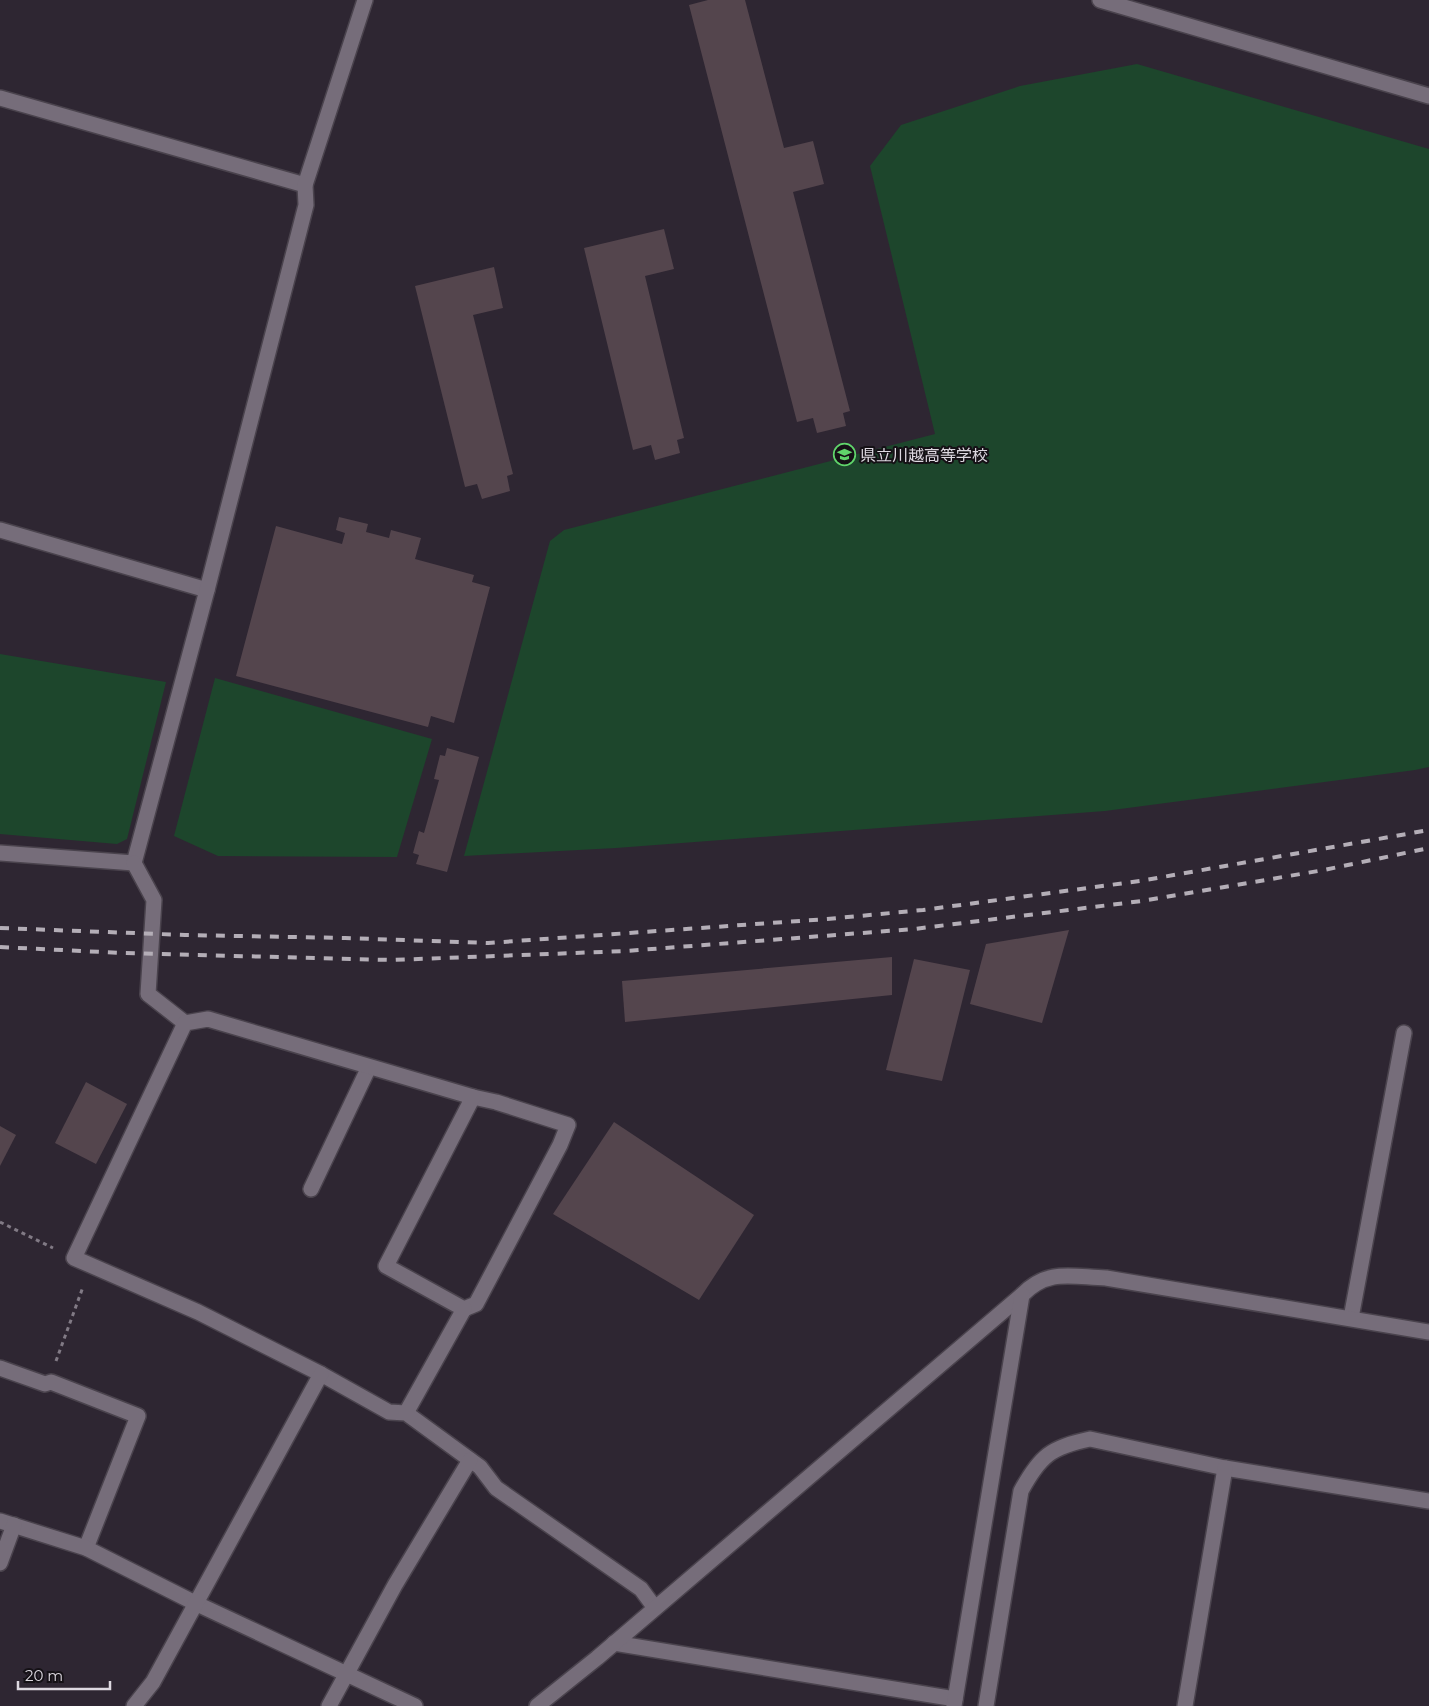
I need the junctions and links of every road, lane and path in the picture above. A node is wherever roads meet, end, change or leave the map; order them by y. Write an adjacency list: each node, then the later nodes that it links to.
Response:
1 (365, 0): 5 (street)
2 (1100, 0): 3 (street)
3 (1429, 96)
4 (0, 98): 5 (street)
5 (305, 185): 7 (street)
6 (0, 530): 7 (street)
7 (207, 590): 9 (street)
8 (0, 853): 9 (street)
9 (134, 863): 10 (street)
10 (186, 1023): 12 (street); 16 (street)
11 (1404, 1032): 20 (street)
12 (369, 1067): 13 (street); 14 (street)
13 (473, 1097): 19 (street); 19 (street)
14 (311, 1189)
15 (0, 1222): 16 (path)
16 (74, 1258): 17 (street)
17 (90, 1265): 23 (street); 24 (path)
18 (1022, 1295): 20 (street); 33 (street); 36 (street)
19 (464, 1309): 25 (street)
20 (1351, 1318): 21 (street)
21 (1429, 1332)
22 (0, 1368): 24 (street)
23 (321, 1374): 25 (street); 32 (street)
24 (49, 1383): 30 (street)
25 (406, 1413): 26 (street)
26 (470, 1460): 33 (street); 35 (street)
27 (1225, 1468): 28 (street); 41 (street); 42 (street)
28 (1429, 1500)
29 (7, 1523): 30 (street); 31 (street)
30 (86, 1548): 32 (street)
31 (0, 1563)
32 (195, 1603): 35 (street); 37 (street)
33 (655, 1608): 34 (street)
34 (614, 1642): 36 (street); 40 (street)
35 (345, 1674): 38 (street); 39 (street)
36 (954, 1703)
37 (134, 1706)
38 (328, 1706)
39 (415, 1706)
40 (537, 1706)
41 (986, 1706)
42 (1185, 1706)

